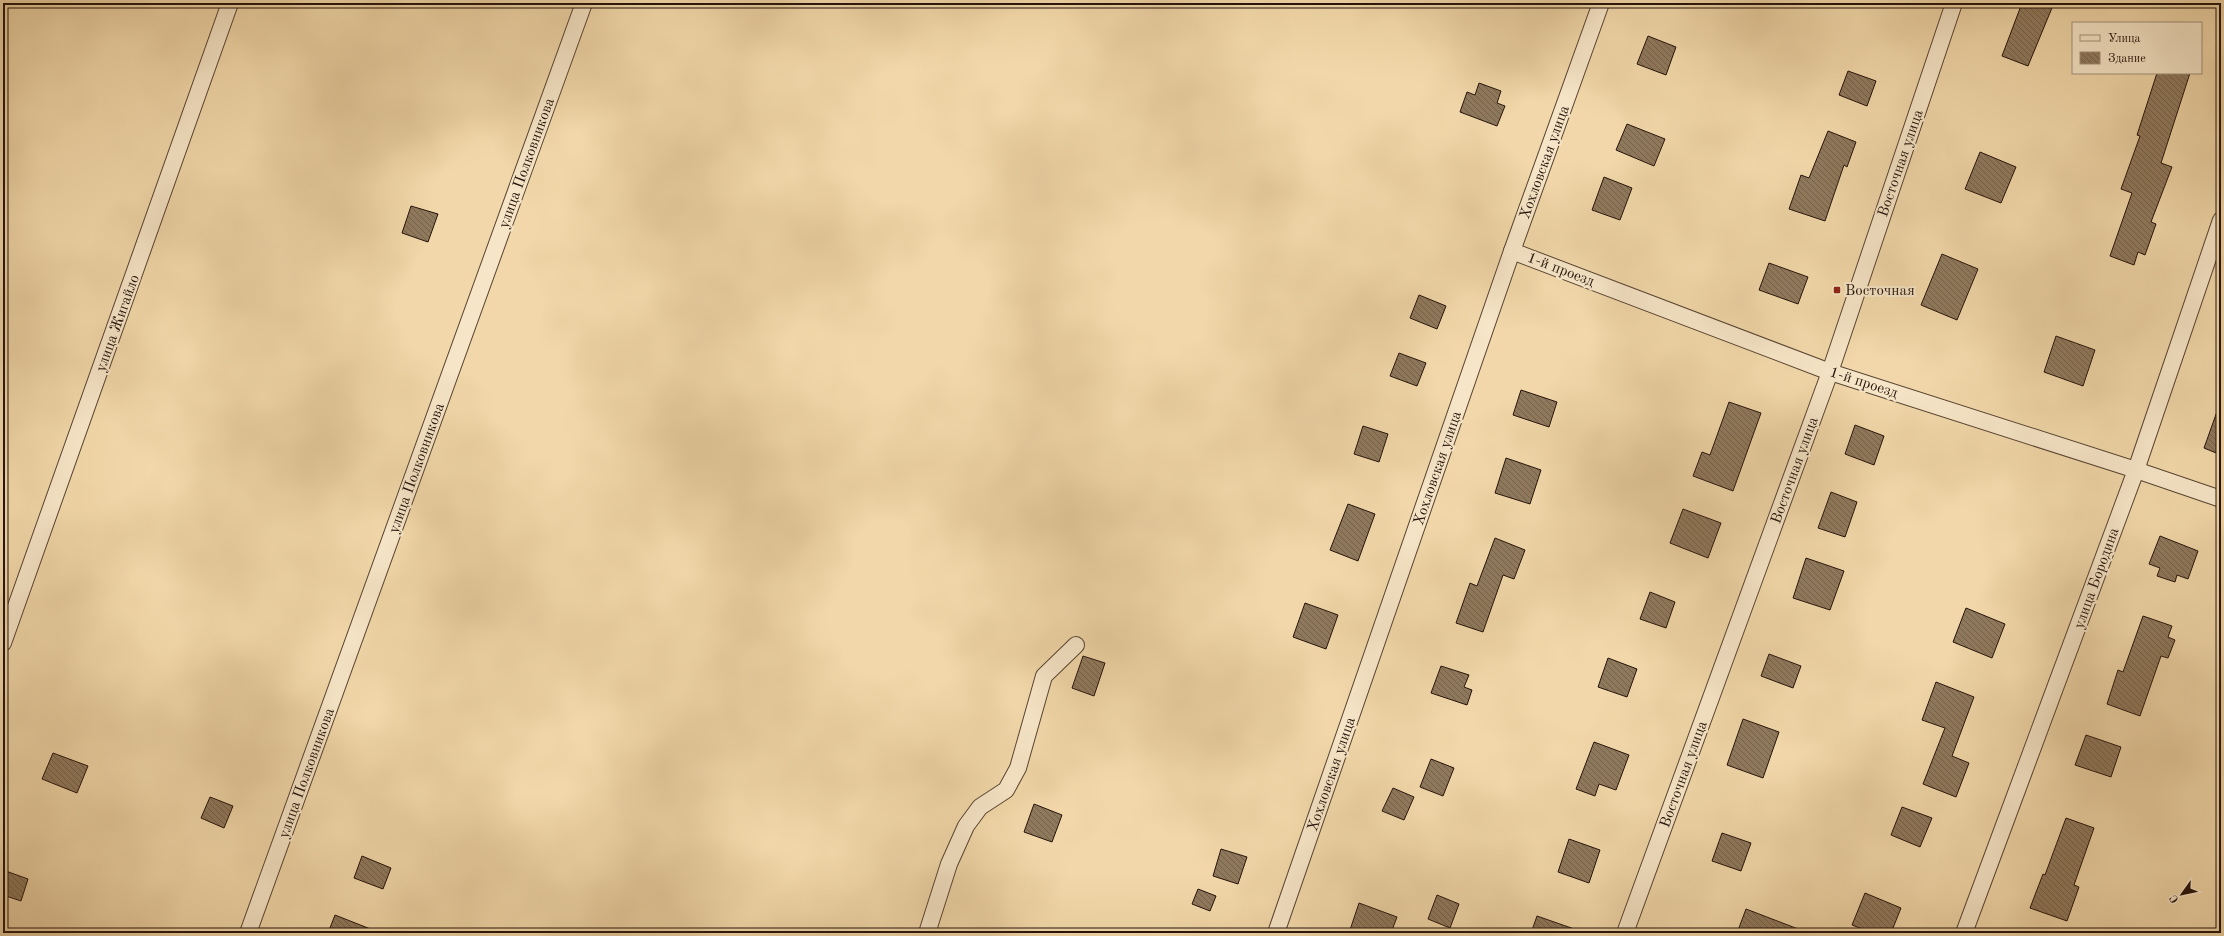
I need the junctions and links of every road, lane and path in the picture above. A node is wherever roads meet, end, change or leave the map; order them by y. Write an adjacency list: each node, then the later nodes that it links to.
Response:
1 (230, 3): 10 (street, улица Жигайло)
2 (584, 3): 12 (street, улица Полковникова)
3 (1601, 3): 6 (street, Хохловская улица)
4 (1954, 3): 7 (street, Восточная улица)
5 (2221, 220): 8 (street, улица Бородина)
6 (1512, 251): 7 (street, 1-й проезд); 14 (street, Хохловская улица)
7 (1830, 372): 8 (street, 1-й проезд); 15 (street, Восточная улица)
8 (2136, 470): 9 (street, 1-й проезд); 16 (street, улица Бородина)
9 (2221, 499)
10 (3, 643)
11 (1076, 645): 13 (street)
12 (248, 933)
13 (927, 933)
14 (1276, 933)
15 (1625, 933)
16 (1964, 933)

